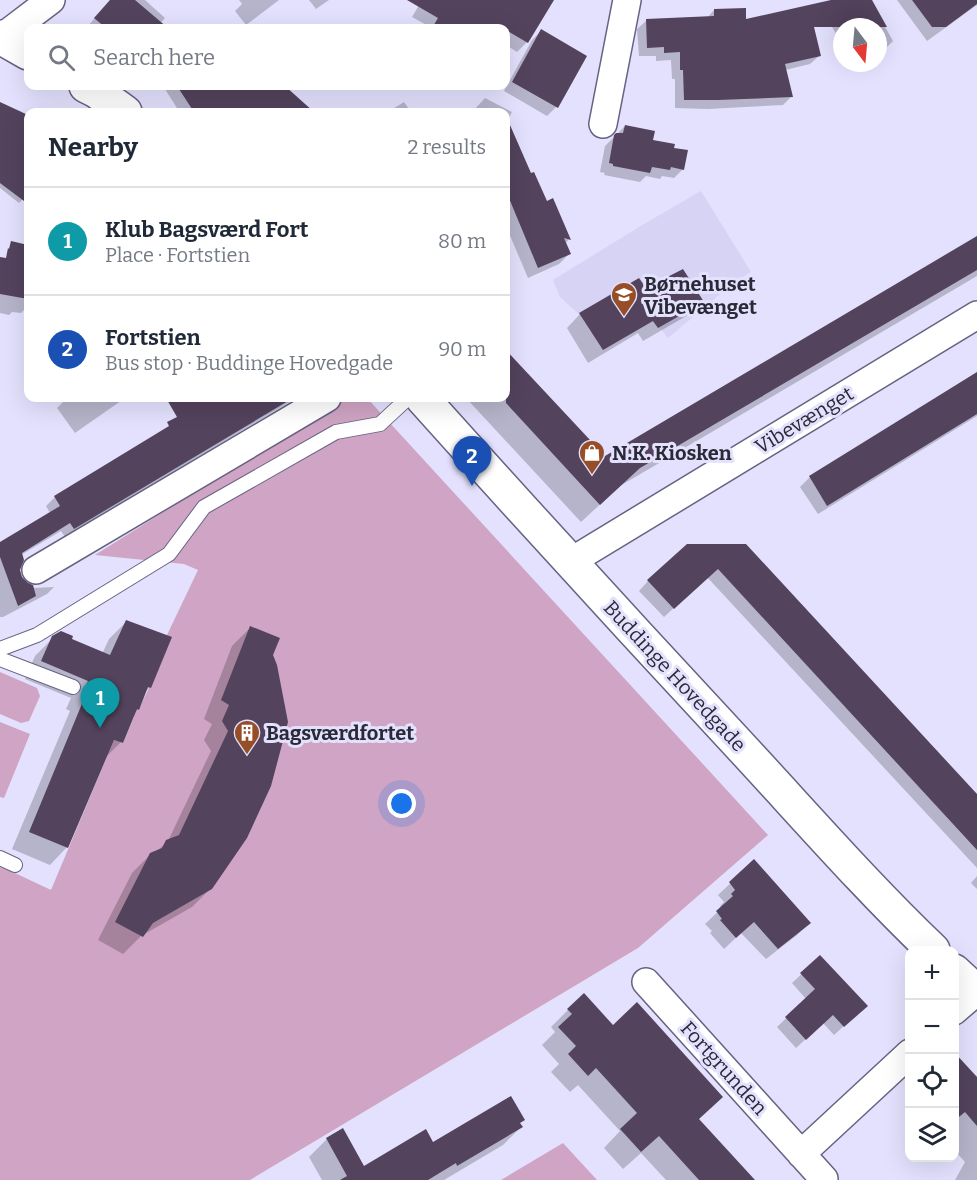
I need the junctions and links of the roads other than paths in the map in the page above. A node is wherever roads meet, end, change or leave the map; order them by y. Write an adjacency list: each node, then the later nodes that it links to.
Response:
1 (51, 0): 3 (street)
2 (627, 0): 7 (street)
3 (0, 38): 4 (street)
4 (24, 51)
5 (94, 90): 6 (street)
6 (119, 108)
7 (603, 124)
8 (977, 315): 12 (street, Vibevænget)
9 (320, 402): 13 (street)
10 (404, 402): 14 (lane)
11 (426, 402): 12 (street, Buddinge Hovedgade)
12 (570, 562): 19 (street, Buddinge Hovedgade)
13 (36, 570)
14 (0, 649)
15 (0, 659): 16 (lane)
16 (74, 687)
17 (0, 858): 18 (lane)
18 (15, 865)
19 (928, 946)
20 (646, 981): 22 (street, Fortgrunden)
21 (908, 1054): 22 (street)
22 (801, 1154): 23 (street, Fortgrunden)
23 (824, 1179)

